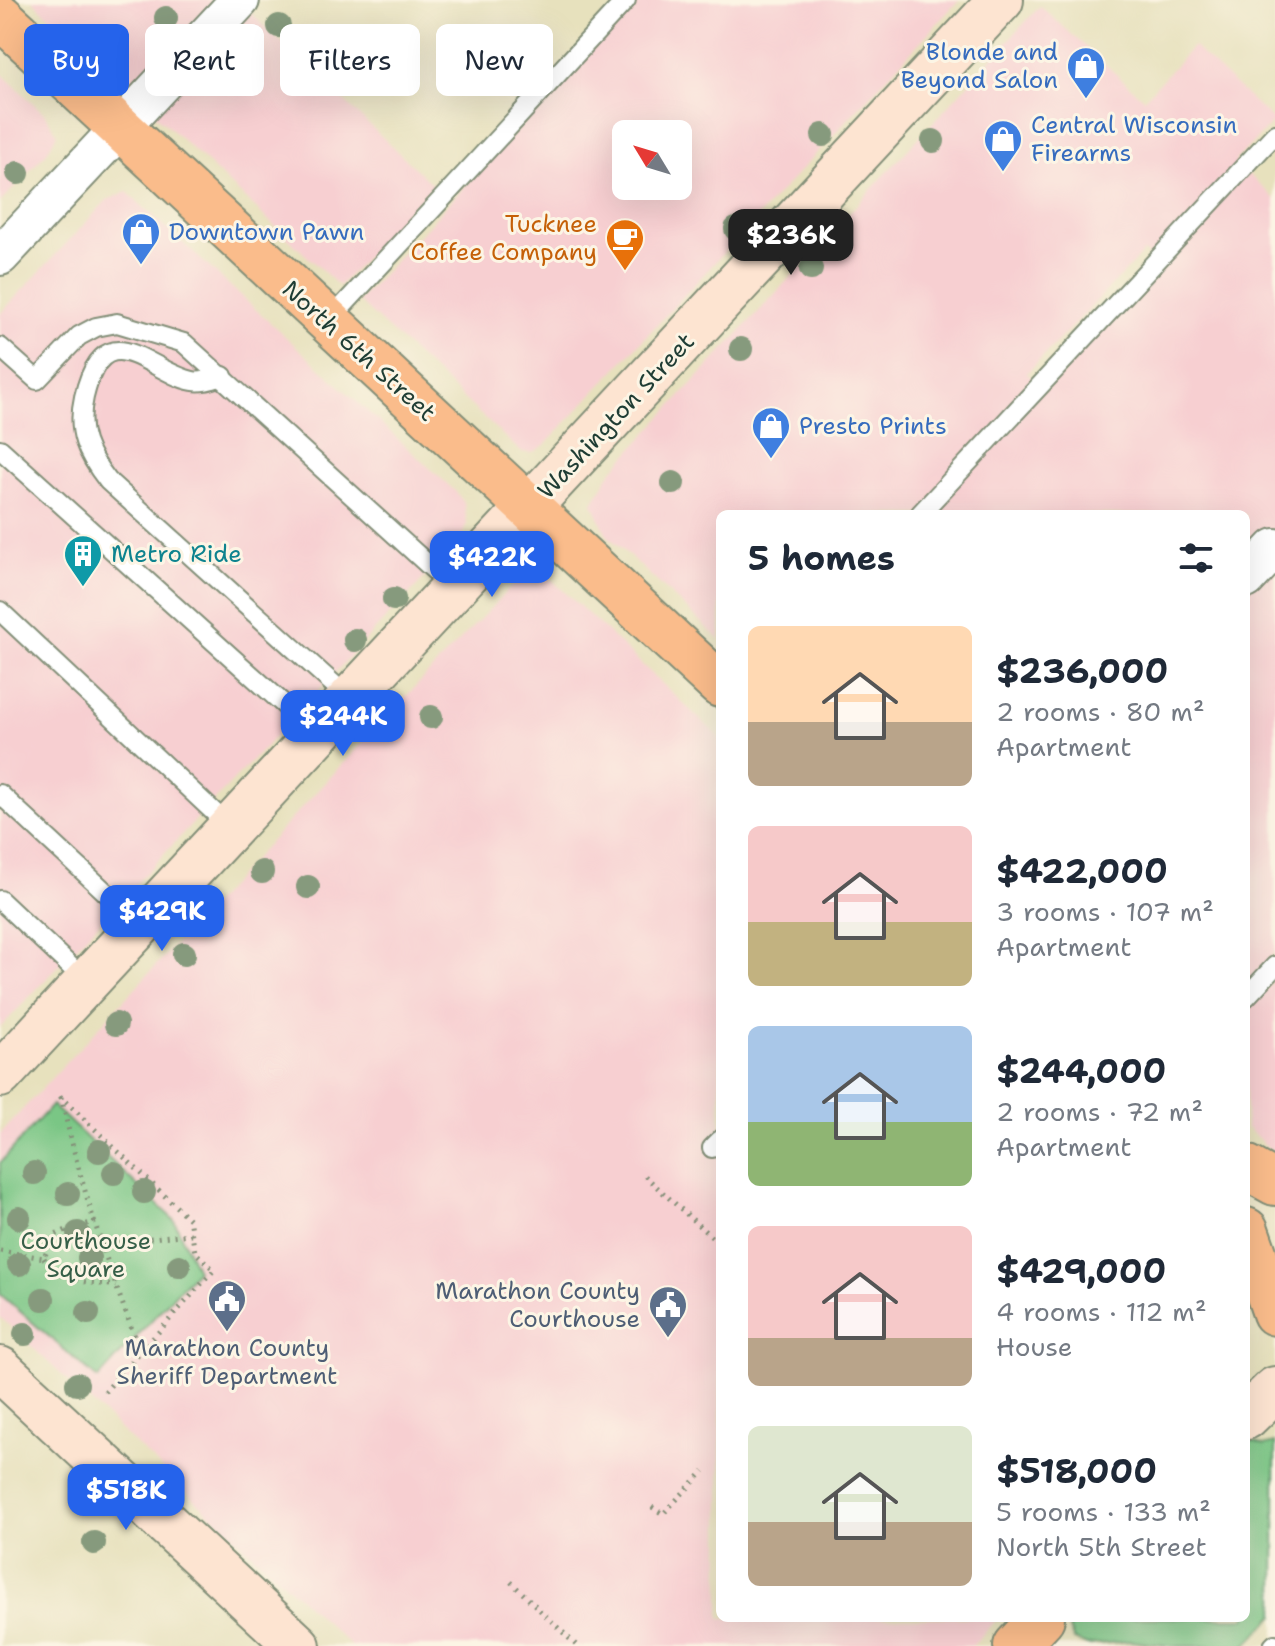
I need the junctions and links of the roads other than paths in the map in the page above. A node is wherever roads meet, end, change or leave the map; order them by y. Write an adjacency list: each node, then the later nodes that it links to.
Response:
1 (240, 0): 5 (street)
2 (626, 0): 8 (lane)
3 (1001, 0): 12 (street, Washington Street)
4 (0, 16): 5 (main road, North 6th Street)
5 (119, 129): 7 (street); 8 (main road, North 6th Street)
6 (1275, 134): 13 (lane)
7 (0, 256)
8 (327, 323): 12 (main road, North 6th Street)
9 (0, 347): 10 (lane)
10 (223, 376): 16 (lane); 19 (lane)
11 (0, 449): 20 (lane)
12 (531, 509): 16 (street, Washington Street); 18 (main road, North 6th Street)
13 (924, 510)
14 (1275, 548): 15 (street)
15 (1250, 575)
16 (455, 589): 19 (street, Washington Street)
17 (0, 611): 22 (lane)
18 (716, 681)
19 (351, 700): 20 (street, Washington Street)
20 (318, 735): 22 (street, Washington Street)
21 (0, 794): 24 (lane)
22 (231, 828): 24 (street, Washington Street)
23 (0, 900): 26 (lane)
24 (141, 925): 26 (street, Washington Street)
25 (1275, 966): 27 (lane)
26 (87, 982): 28 (street, Washington Street)
27 (1250, 993)
28 (5, 1061)
29 (1250, 1169): 30 (main road)
30 (1275, 1183)
31 (1250, 1241): 32 (main road)
32 (1275, 1313)
33 (0, 1369): 37 (street)
34 (1275, 1389): 35 (street)
35 (1250, 1413)
36 (1038, 1622): 38 (main road)
37 (298, 1646)
38 (1016, 1646)

